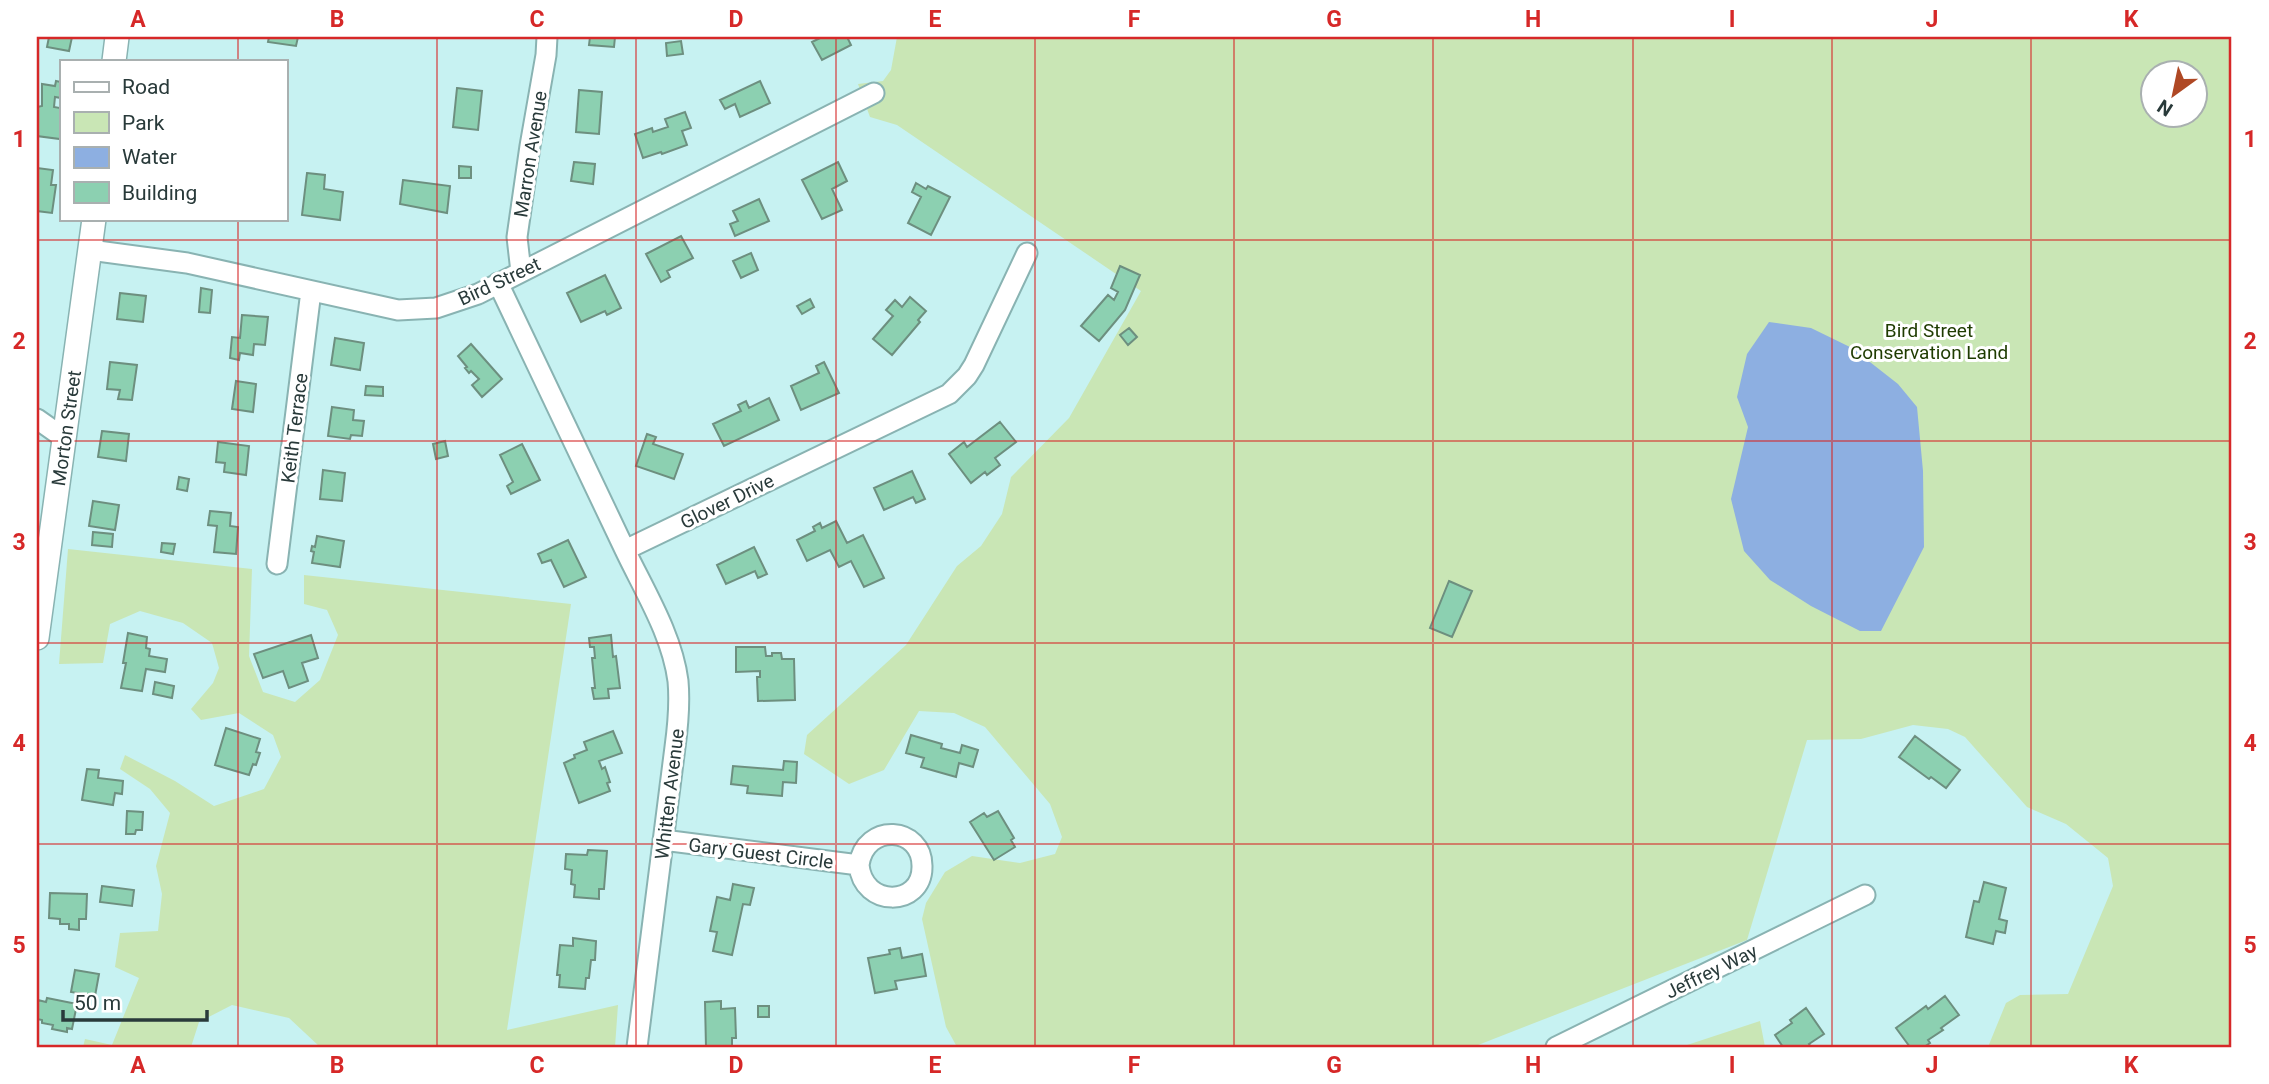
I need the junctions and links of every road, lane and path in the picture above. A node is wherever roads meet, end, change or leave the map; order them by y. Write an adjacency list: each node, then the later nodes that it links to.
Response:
1 (117, 37): 3 (street)
2 (547, 37): 8 (street, Marron Avenue)
3 (114, 60)
4 (874, 93): 8 (street, Bird Street)
5 (94, 220): 6 (street, Morton Street)
6 (90, 250): 10 (street, Bird Street); 12 (street, Morton Street)
7 (1027, 253): 13 (street, Glover Drive)
8 (521, 272): 9 (street, Bird Street)
9 (498, 283): 10 (street, Bird Street); 13 (street)
10 (311, 291): 14 (street, Keith Terrace)
11 (37, 419): 12 (street)
12 (64, 438): 15 (street, Morton Street)
13 (625, 550): 16 (street, Whitten Avenue)
14 (278, 564)
15 (37, 638)
16 (663, 840): 17 (street, Gary Guest Circle); 19 (street, Whitten Avenue)
17 (859, 865)
18 (1865, 895): 20 (street, Jeffrey Way)
19 (637, 1047)
20 (1556, 1047)

